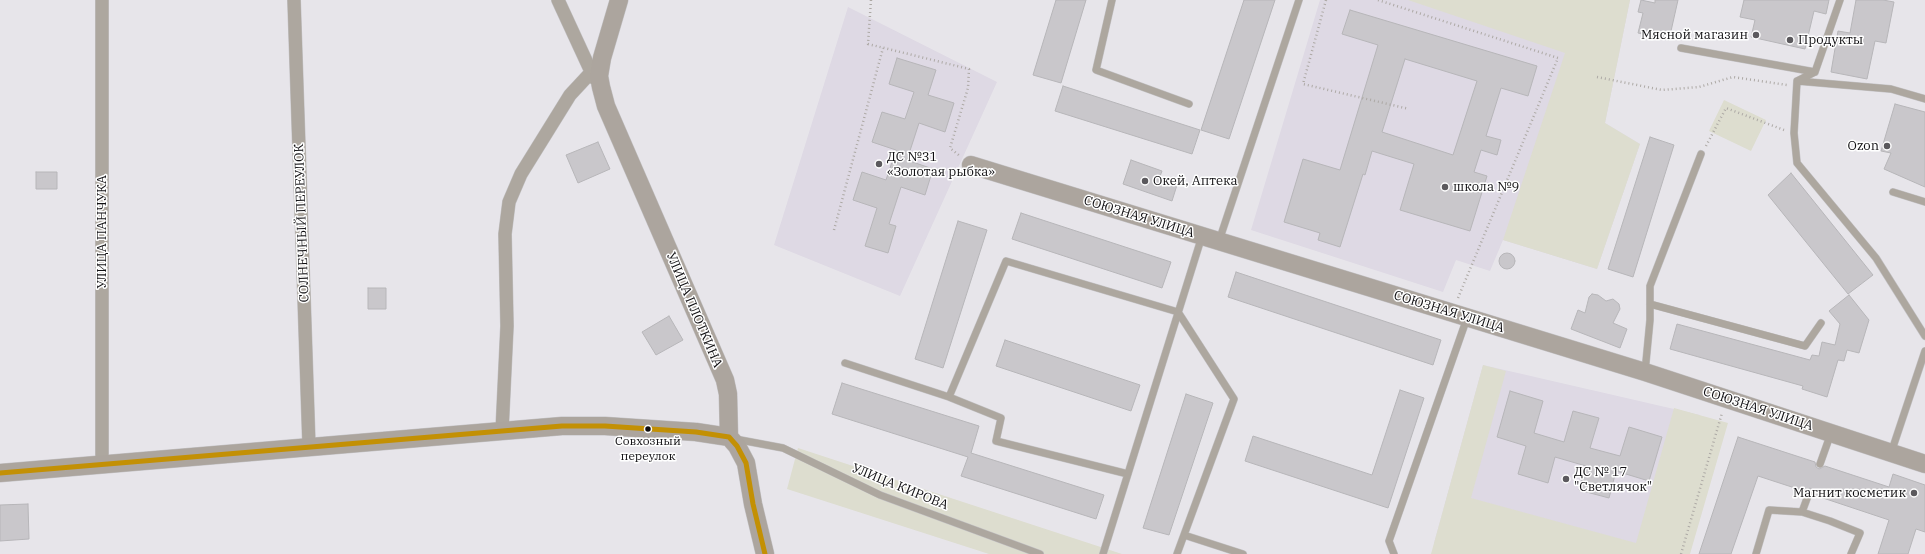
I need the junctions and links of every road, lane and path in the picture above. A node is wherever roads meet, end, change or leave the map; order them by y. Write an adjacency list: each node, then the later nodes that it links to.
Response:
1 (102, 0): 42 (street, УЛИЦА ПАНЧУКА)
2 (294, 0): 40 (street, СОЛНЕЧНЫЙ ПЕРЕУЛОК)
3 (558, 0): 13 (street)
4 (619, 0): 13 (street, УЛИЦА ПЛОТКИНА)
5 (871, 0): 11 (path)
6 (1112, 0): 18 (lane)
7 (1299, 0): 26 (lane)
8 (1326, 0): 19 (path)
9 (1378, 0): 29 (path)
10 (1840, 0): 14 (lane)
11 (883, 48): 22 (path); 25 (path)
12 (1681, 48): 14 (lane)
13 (597, 65): 37 (street); 39 (street, УЛИЦА ПЛОТКИНА)
14 (1815, 72): 16 (lane)
15 (1597, 77): 16 (path)
16 (1796, 84): 17 (lane); 20 (lane)
17 (1925, 98)
18 (1189, 104)
19 (1409, 109)
20 (1794, 133): 21 (path); 31 (lane)
21 (1701, 154): 27 (lane)
22 (971, 165): 26 (street, СОЮЗНАЯ УЛИЦА)
23 (1893, 192): 24 (lane)
24 (1925, 202)
25 (834, 230)
26 (1210, 239): 28 (lane); 29 (street, СОЮЗНАЯ УЛИЦА)
27 (1650, 304): 30 (lane); 34 (lane)
28 (1178, 312): 35 (lane); 46 (lane); 49 (lane)
29 (1459, 315): 34 (street, СОЮЗНАЯ УЛИЦА); 55 (lane)
30 (1821, 323)
31 (1925, 336)
32 (1925, 351): 41 (lane)
33 (845, 363): 35 (lane)
34 (1645, 372): 36 (street, СОЮЗНАЯ УЛИЦА)
35 (949, 397): 46 (lane)
36 (1725, 399): 38 (street, СОЮЗНАЯ УЛИЦА); 56 (path)
37 (502, 431): 39 (street); 40 (street)
38 (1831, 433): 41 (street, СОЮЗНАЯ УЛИЦА); 43 (lane)
39 (728, 438): 50 (street); 51 (lane, УЛИЦА КИРОВА)
40 (309, 446): 42 (street)
41 (1891, 453): 44 (street, СОЮЗНАЯ УЛИЦА)
42 (102, 464): 45 (street)
43 (1820, 464)
44 (1925, 464)
45 (0, 473)
46 (1128, 474): 52 (lane)
47 (1809, 493): 48 (lane)
48 (1802, 512): 57 (lane); 58 (lane)
49 (1184, 535): 53 (lane); 54 (lane)
50 (765, 554)
51 (1040, 554)
52 (1103, 554)
53 (1177, 554)
54 (1243, 554)
55 (1394, 554)
56 (1681, 554)
57 (1756, 554)
58 (1851, 554)

